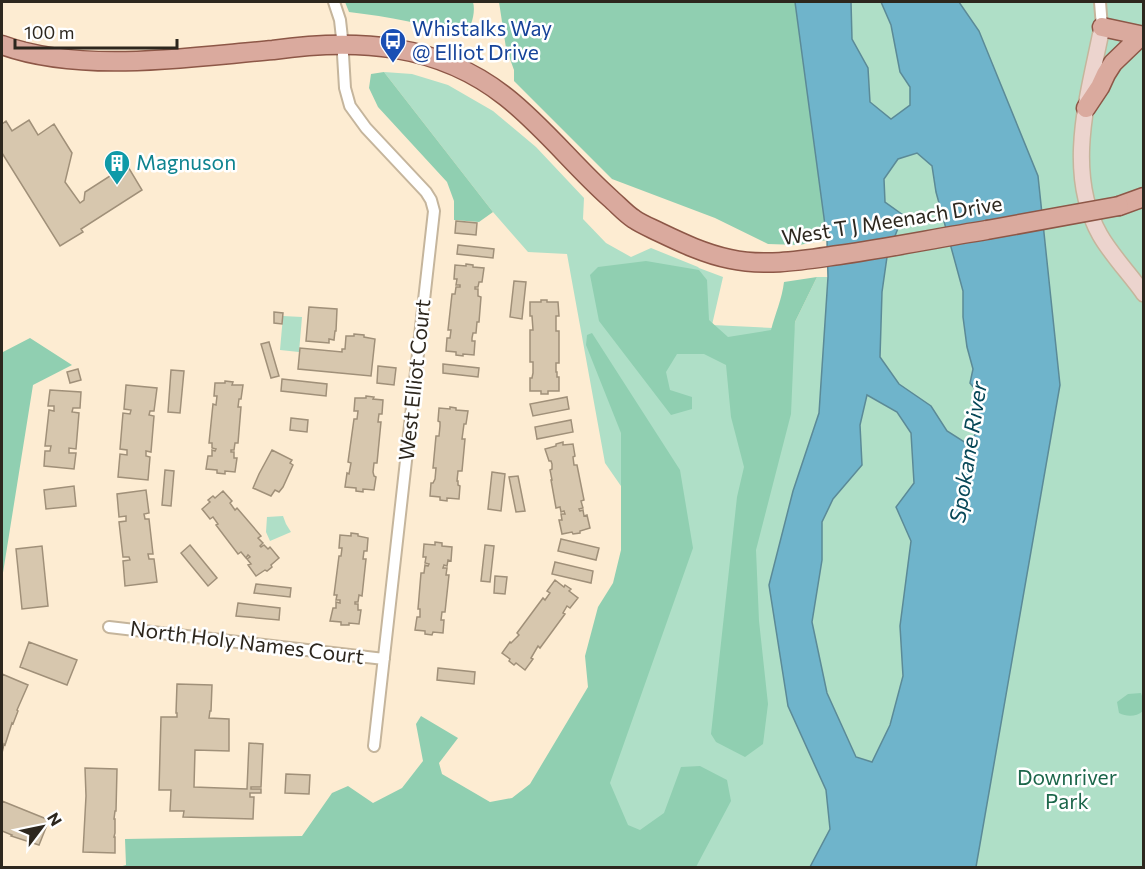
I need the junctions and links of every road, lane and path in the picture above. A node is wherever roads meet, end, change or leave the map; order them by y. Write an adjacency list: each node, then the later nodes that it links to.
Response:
1 (334, 2): 6 (street, West Elliot Court)
2 (1101, 2): 3 (street)
3 (1102, 27): 4 (main road); 7 (street)
4 (1142, 36): 7 (main road)
5 (2, 45): 6 (main road, West T J Meenach Drive)
6 (343, 45): 10 (main road, West T J Meenach Drive, bridge); 14 (street, West Elliot Court)
7 (1086, 108): 12 (street)
8 (1143, 197): 10 (main road)
9 (1143, 202): 10 (main road)
10 (1119, 206): 11 (main road)
11 (1143, 208)
12 (1143, 294)
13 (110, 627): 14 (street, North Holy Names Court)
14 (384, 659): 15 (street, West Elliot Court)
15 (374, 746)

